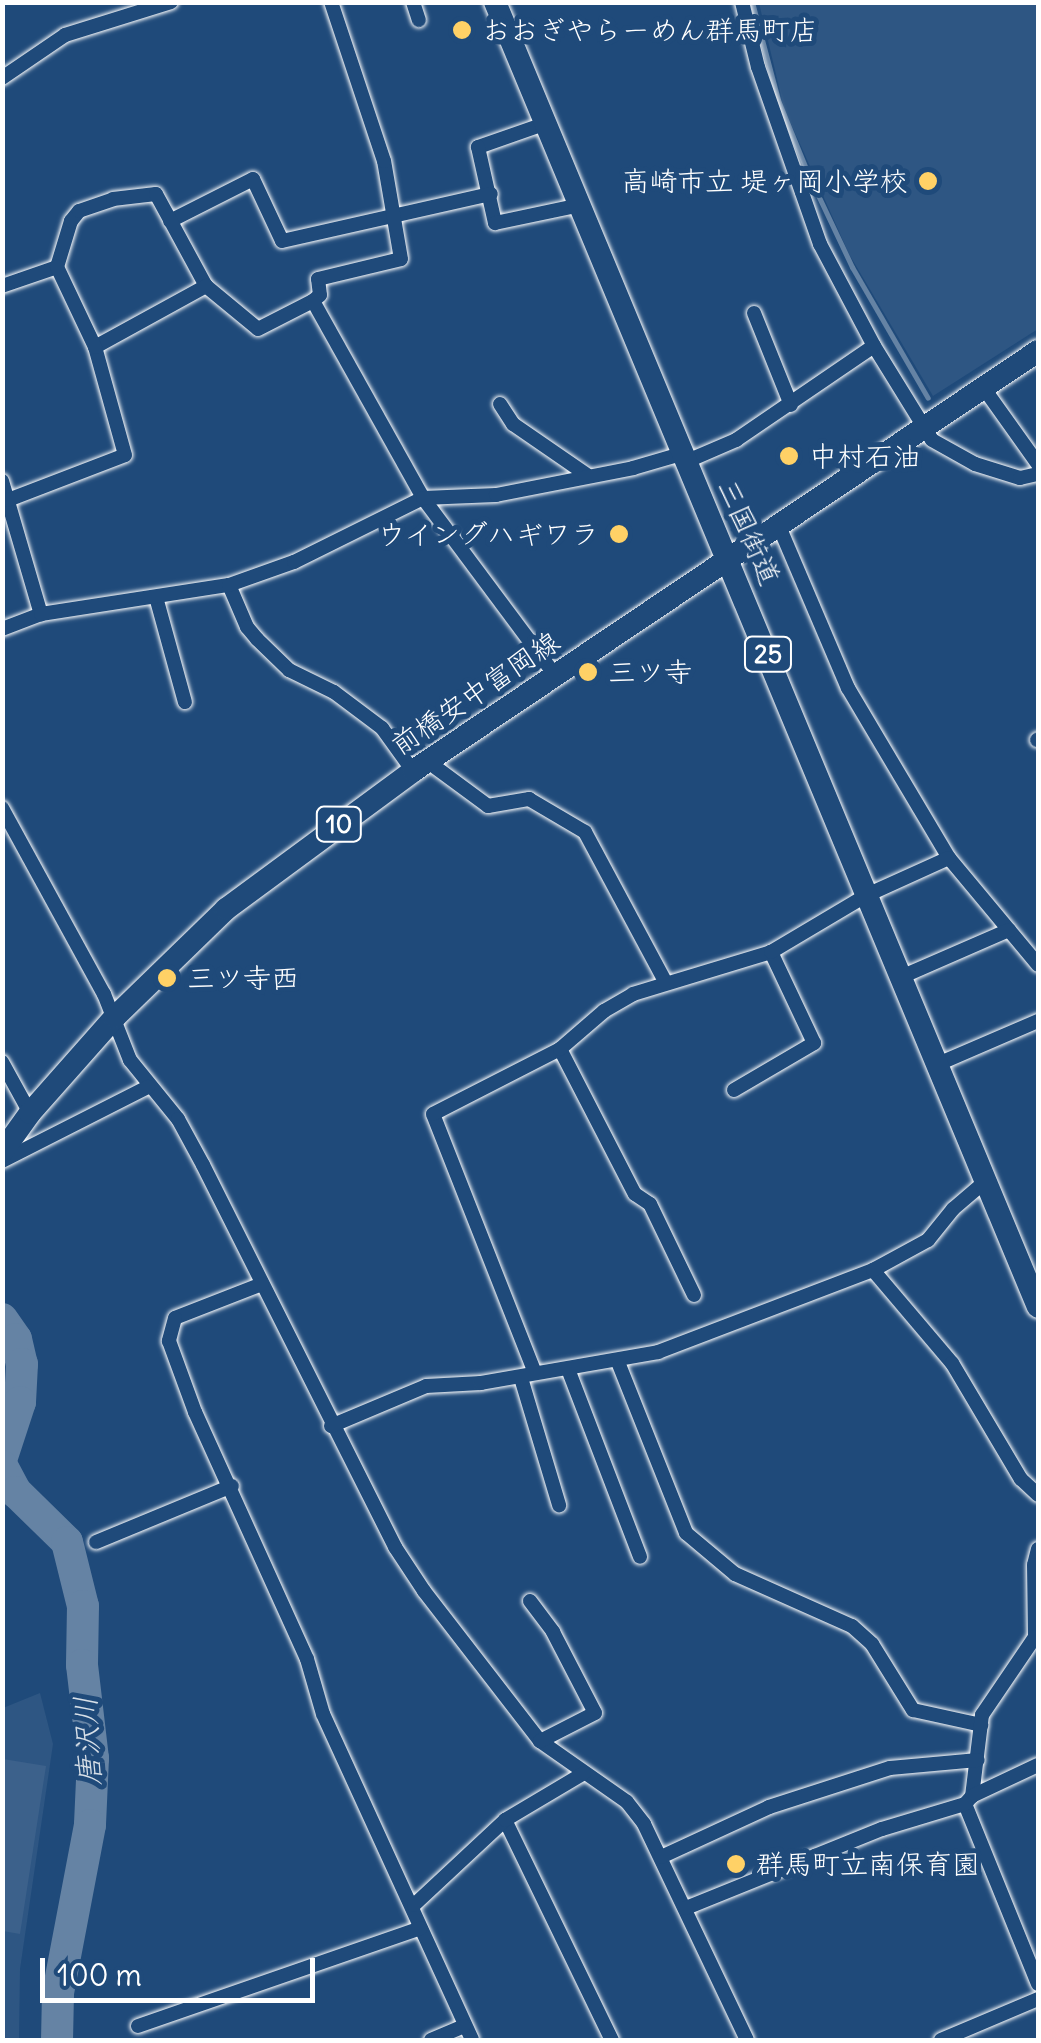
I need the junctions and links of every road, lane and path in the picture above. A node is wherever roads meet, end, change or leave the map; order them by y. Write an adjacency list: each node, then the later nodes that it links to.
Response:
1 (171, 2): 7 (street)
2 (331, 2): 11 (street)
3 (413, 2): 6 (street)
4 (495, 2): 8 (main road, 三国街道 / 25)
5 (742, 2): 18 (street)
6 (419, 20)
7 (2, 78)
8 (544, 124): 9 (street); 10 (main road, 三国街道 / 25)
9 (491, 194): 10 (street); 11 (street)
10 (576, 206): 25 (main road, 三国街道 / 25)
11 (395, 216): 12 (street); 16 (street)
12 (170, 221): 13 (street); 15 (street)
13 (57, 267): 14 (street); 19 (street)
14 (2, 286)
15 (206, 286): 16 (street); 19 (street)
16 (313, 300): 30 (street)
17 (754, 313): 23 (street)
18 (874, 346): 23 (street); 24 (street)
19 (96, 347): 31 (street)
20 (1038, 351): 21 (main road, 前橋安中富岡線 / 10)
21 (984, 387): 24 (main road, 前橋安中富岡線 / 10); 26 (street)
22 (500, 404): 28 (street)
23 (792, 406): 25 (street)
24 (925, 425): 27 (street); 32 (main road, 前橋安中富岡線 / 10)
25 (683, 458): 28 (street); 33 (main road, 三国街道 / 25)
26 (1038, 464)
27 (1038, 474)
28 (587, 475): 30 (street)
29 (2, 481): 31 (street)
30 (423, 498): 34 (street); 38 (street)
31 (8, 500): 36 (street)
32 (778, 524): 33 (main road, 前橋安中富岡線 / 10); 42 (street)
33 (729, 558): 38 (main road, 前橋安中富岡線 / 10); 43 (main road, 三国街道 / 25)
34 (229, 585): 35 (street); 40 (street)
35 (156, 596): 36 (street); 39 (street)
36 (41, 614): 37 (street)
37 (2, 629)
38 (555, 675): 40 (main road, 前橋安中富岡線 / 10)
39 (185, 702)
40 (420, 766): 48 (street); 49 (main road, 前橋安中富岡線 / 10)
41 (2, 808): 49 (street)
42 (950, 858): 43 (street); 44 (street)
43 (867, 896): 45 (street); 47 (main road, 三国街道 / 25)
44 (1009, 930): 46 (street); 47 (street)
45 (771, 952): 48 (street); 55 (street)
46 (1038, 965)
47 (901, 977): 53 (main road, 三国街道 / 25)
48 (666, 983): 51 (street)
49 (115, 1018): 54 (street); 56 (main road, 前橋安中富岡線 / 10)
50 (1038, 1021): 53 (street)
51 (560, 1049): 62 (street); 66 (street)
52 (2, 1062): 56 (street)
53 (938, 1064): 59 (main road, 三国街道 / 25)
54 (148, 1088): 58 (street); 61 (street)
55 (734, 1090)
56 (30, 1114): 57 (main road, 前橋安中富岡線 / 10)
57 (2, 1152)
58 (2, 1162)
59 (987, 1180): 60 (street); 63 (main road, 三国街道 / 25)
60 (873, 1270): 64 (street); 69 (street)
61 (262, 1284): 67 (street); 68 (street)
62 (694, 1295)
63 (1038, 1307)
64 (618, 1362): 65 (street); 75 (street)
65 (568, 1369): 66 (street); 73 (street)
66 (528, 1376): 67 (street); 70 (street)
67 (331, 1426): 76 (street)
68 (232, 1486): 71 (street); 83 (street)
69 (1038, 1495)
70 (559, 1505)
71 (96, 1542)
72 (1038, 1550): 75 (street)
73 (640, 1557)
74 (530, 1601): 76 (street)
75 (981, 1725): 77 (street)
76 (540, 1741): 79 (street)
77 (978, 1760): 80 (street); 82 (street)
78 (1038, 1765): 80 (street)
79 (584, 1773): 81 (street); 82 (street)
80 (968, 1800): 84 (street); 86 (street)
81 (505, 1820): 83 (street); 92 (street)
82 (661, 1857): 84 (street)
83 (414, 1906): 85 (street)
84 (686, 1908): 93 (street)
85 (421, 1928): 88 (street); 89 (street)
86 (1038, 1984)
87 (1038, 1999): 94 (street)
88 (138, 2026)
89 (464, 2026): 90 (street); 91 (street)
90 (431, 2040)
91 (472, 2040)
92 (612, 2040)
93 (747, 2040)
94 (946, 2040)

